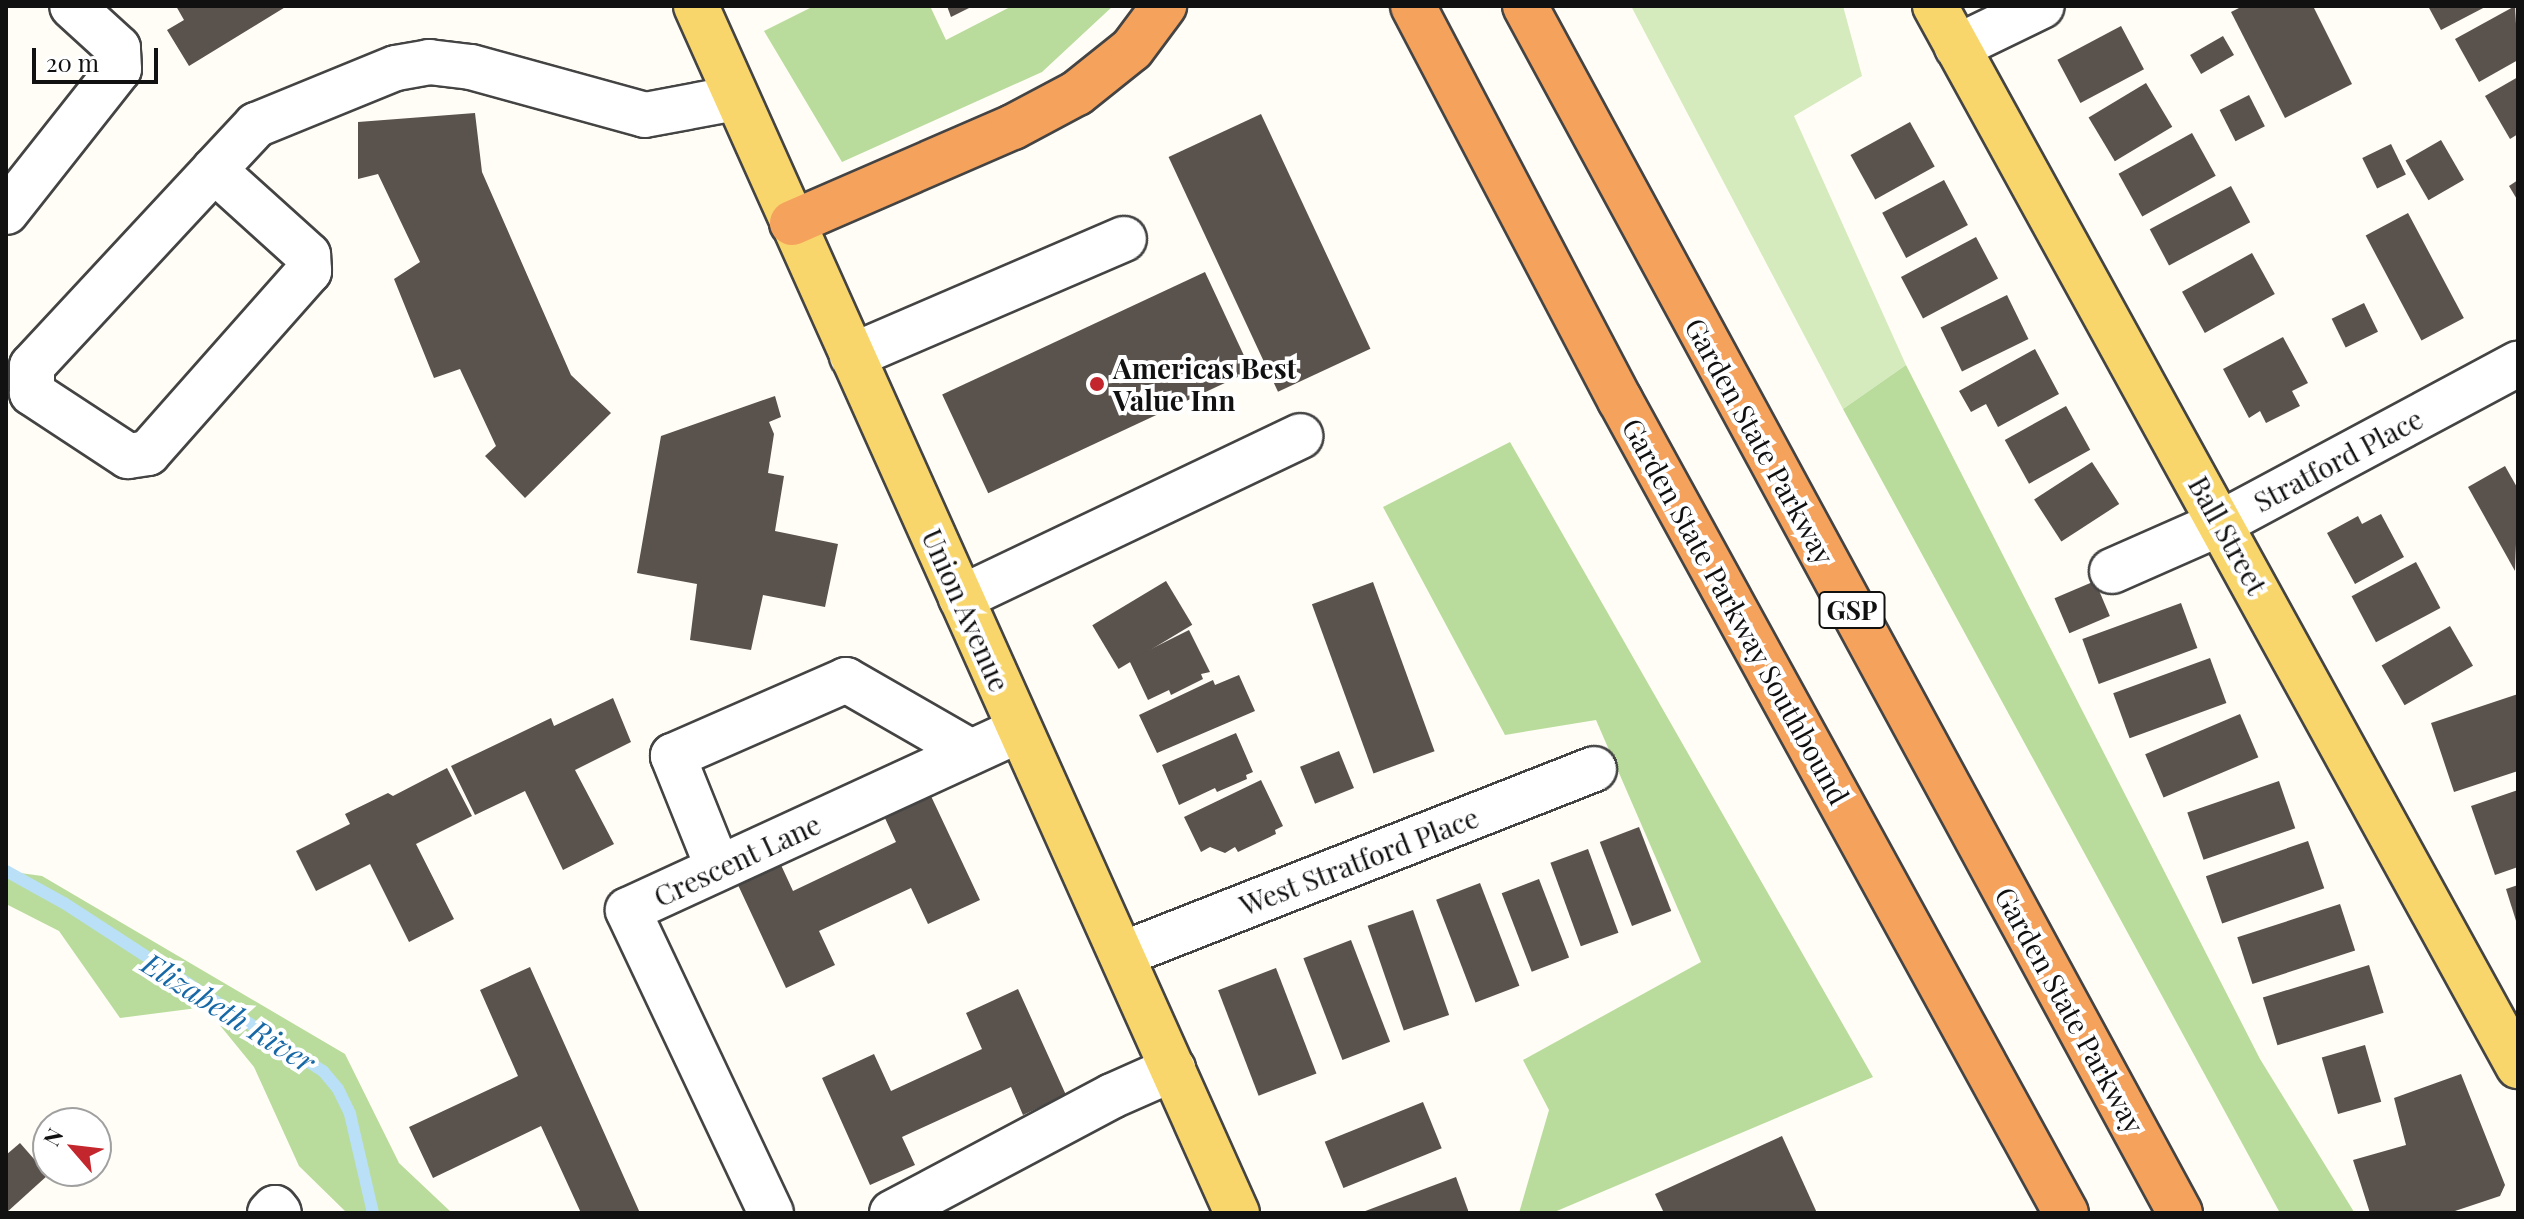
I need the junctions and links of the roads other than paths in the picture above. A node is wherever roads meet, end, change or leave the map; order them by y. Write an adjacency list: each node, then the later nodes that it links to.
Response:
1 (72, 6): 11 (street)
2 (696, 6): 9 (main road, Union Avenue)
3 (1164, 6): 12 (highway)
4 (1413, 6): 33 (highway, Garden State Parkway Southbound)
5 (1525, 6): 34 (highway, Garden State Parkway / GSP)
6 (1935, 6): 8 (main road, Ball Street)
7 (2042, 6): 8 (street)
8 (1957, 47): 18 (main road, Ball Street)
9 (736, 98): 10 (street); 12 (main road, Union Avenue)
10 (214, 170): 15 (street); 15 (street)
11 (6, 212)
12 (792, 223): 14 (main road, Union Avenue)
13 (1124, 239): 14 (street)
14 (852, 356): 20 (main road, Union Avenue)
15 (19, 358)
16 (2518, 364): 18 (street, Stratford Place)
17 (1300, 436): 20 (street)
18 (2221, 523): 19 (street, Stratford Place); 26 (main road, Ball Street)
19 (2112, 571)
20 (961, 598): 21 (main road, Union Avenue)
21 (1020, 730): 22 (street, Crescent Lane); 25 (main road, Union Avenue)
22 (971, 752): 24 (street, Crescent Lane); 24 (street)
23 (1594, 769): 25 (street, West Stratford Place)
24 (718, 868): 30 (street, Crescent Lane)
25 (1123, 954): 27 (main road, Union Avenue)
26 (2516, 1056)
27 (1173, 1069): 31 (street); 32 (main road, Union Avenue)
28 (270, 1213): 29 (street)
29 (279, 1213)
30 (771, 1213)
31 (892, 1213)
32 (1237, 1213)
33 (2066, 1213)
34 (2180, 1213)

